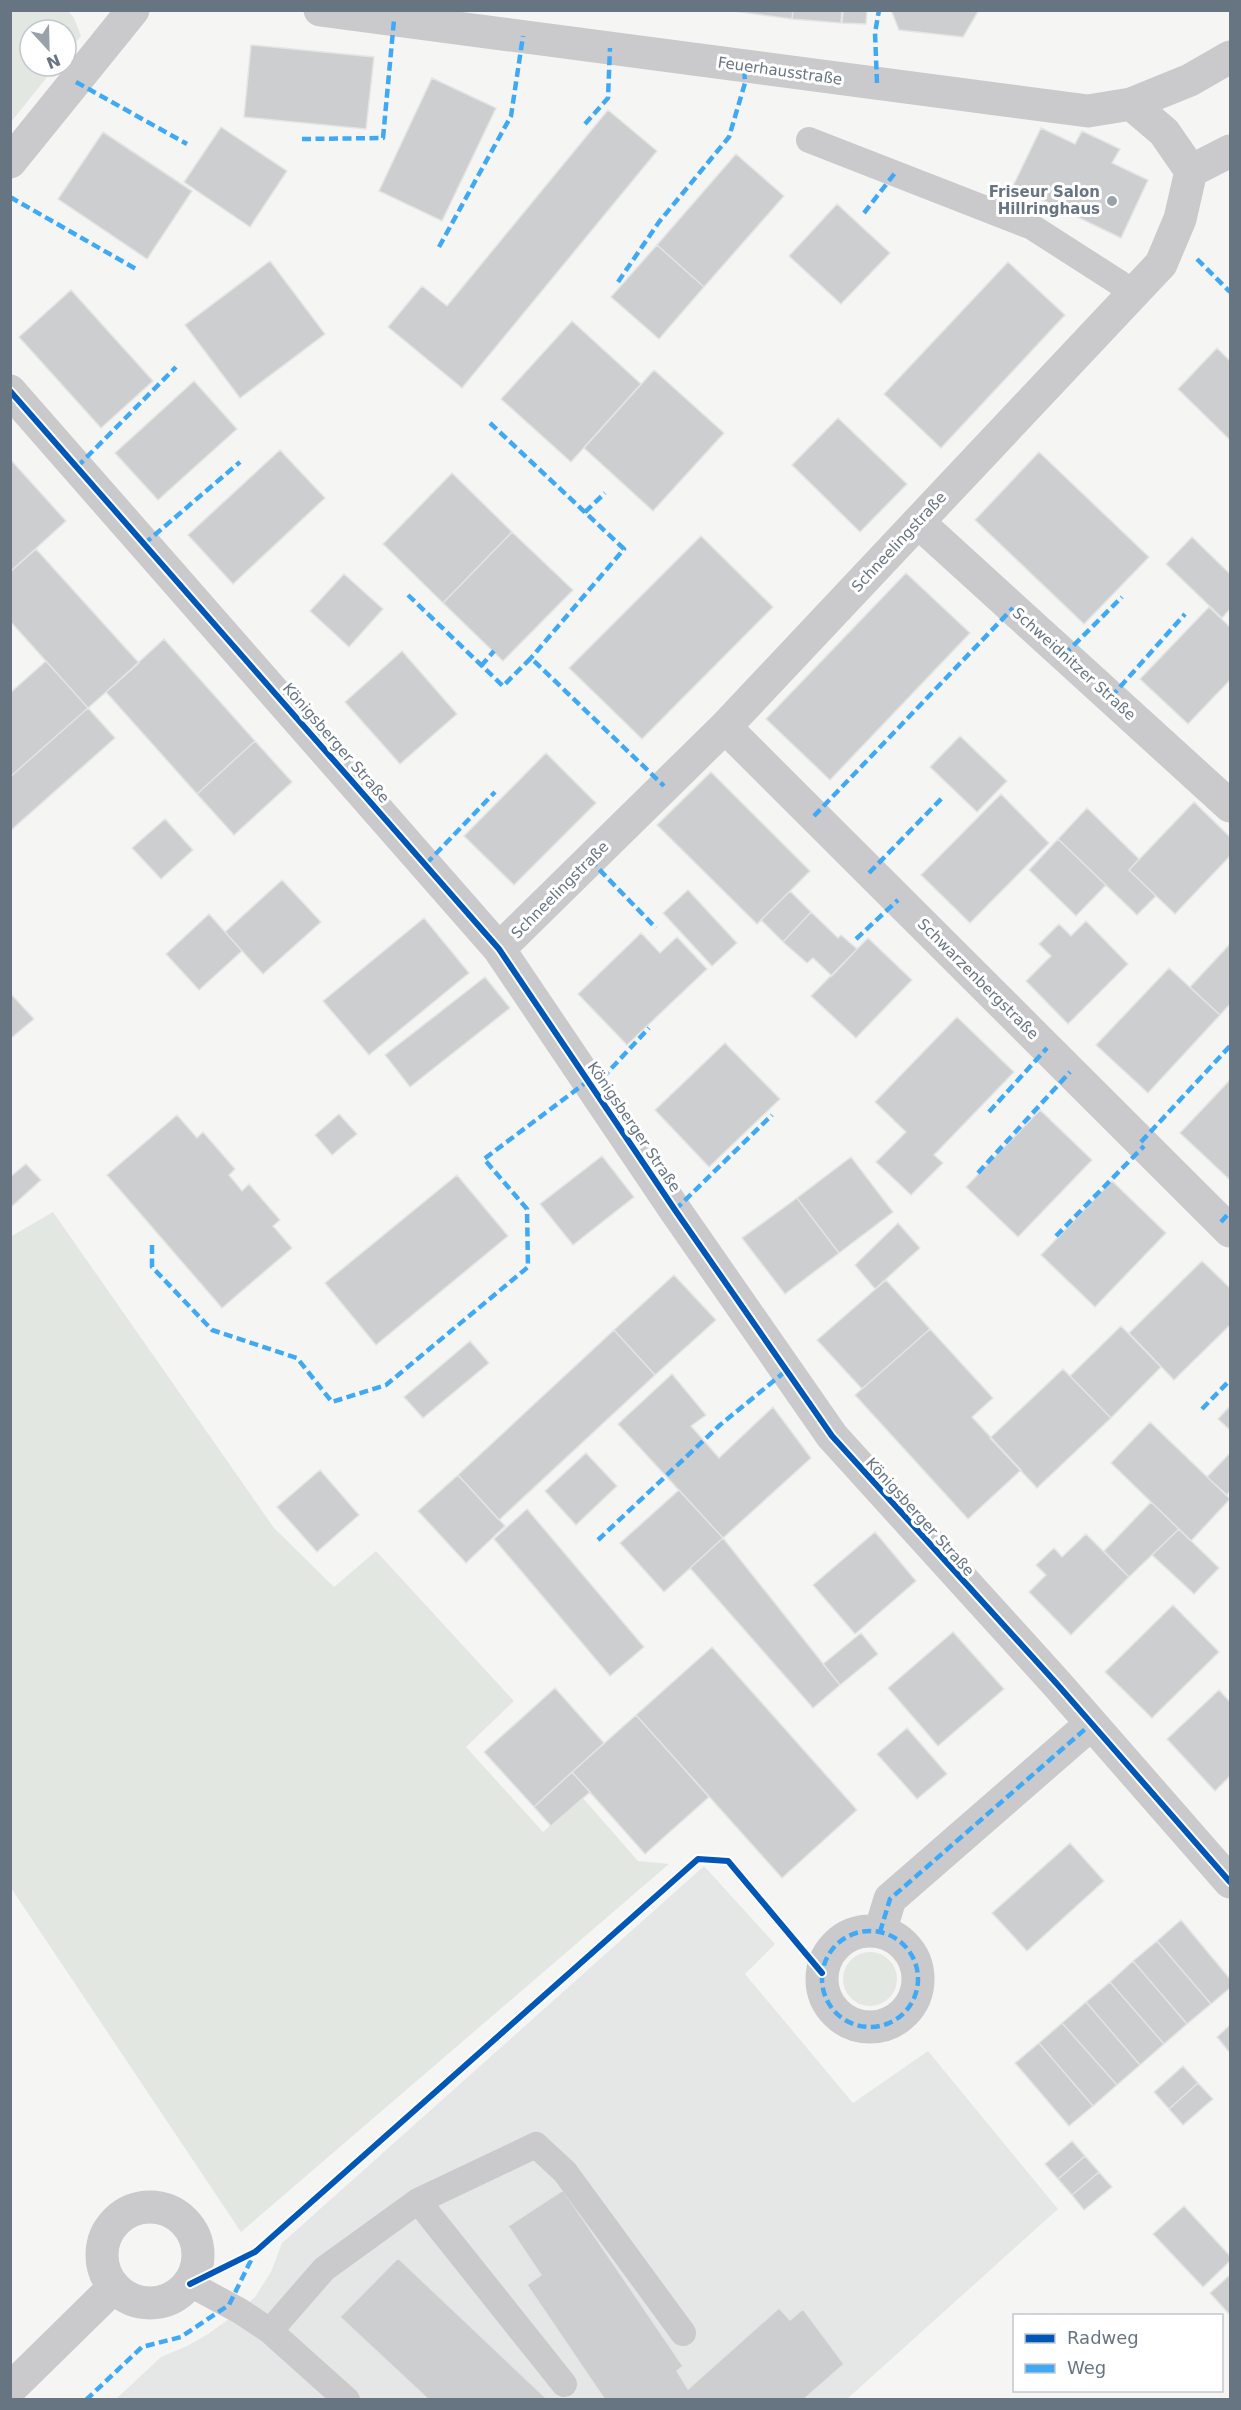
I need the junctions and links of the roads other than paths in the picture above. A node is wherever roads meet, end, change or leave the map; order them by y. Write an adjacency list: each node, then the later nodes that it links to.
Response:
1 (134, 10): 7 (street)
2 (320, 10): 4 (street, Feuerhausstraße)
3 (1230, 57): 4 (street, Feuerhausstraße)
4 (1131, 104): 8 (street)
5 (809, 141): 9 (lane)
6 (1230, 151): 8 (street)
7 (10, 162)
8 (1191, 171): 9 (street, Schneelingstraße)
9 (1135, 293): 11 (street, Schneelingstraße)
10 (10, 391): 14 (street, Königsberger Straße)
11 (918, 522): 12 (street, Schneelingstraße); 13 (street, Schweidnitzer Straße)
12 (725, 727): 14 (street, Schneelingstraße); 15 (street, Schwarzenbergstraße)
13 (1230, 807)
14 (500, 949): 16 (street, Königsberger Straße)
15 (1230, 1231)
16 (1091, 1724): 17 (street, Königsberger Straße); 18 (street)
17 (1230, 1882)
18 (880, 1932)
19 (418, 2201): 22 (lane); 23 (lane); 24 (lane)
20 (190, 2284): 21 (street); 21 (street); 22 (lane)
21 (114, 2287): 25 (street)
22 (270, 2331): 26 (lane)
23 (683, 2333)
24 (564, 2384)
25 (10, 2389)
26 (347, 2400)

